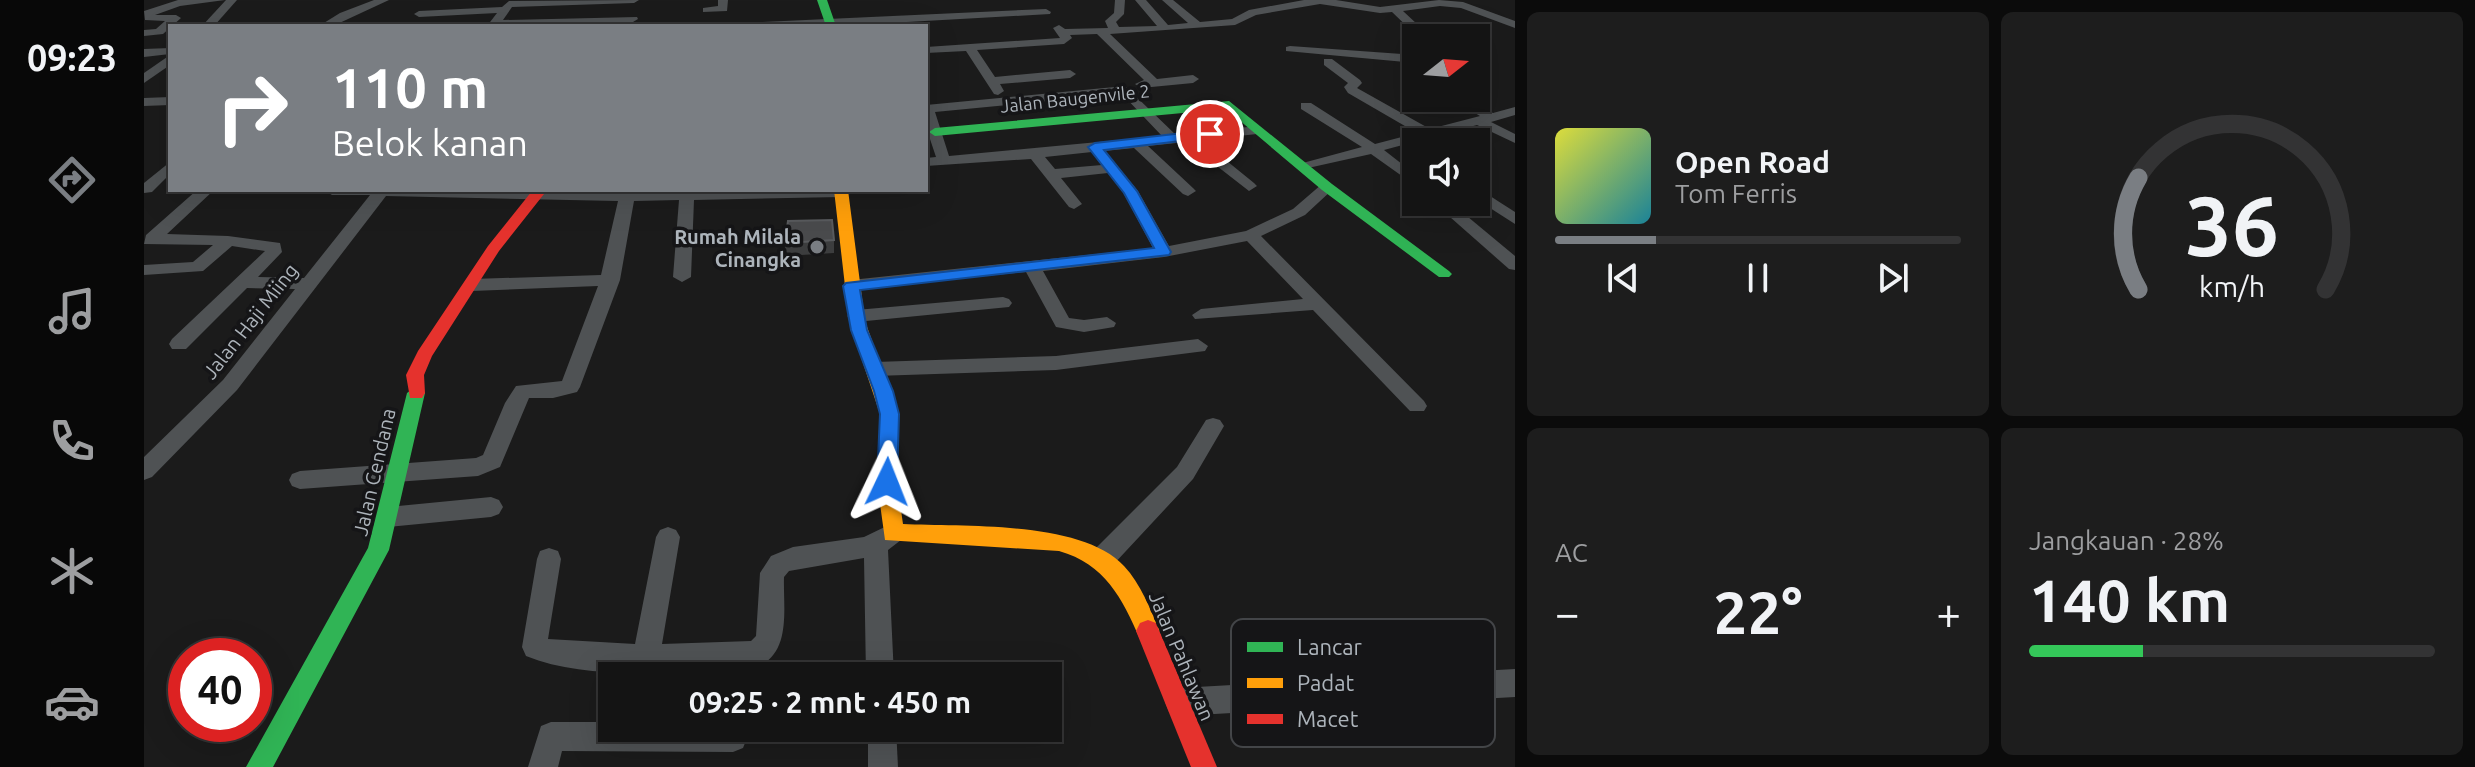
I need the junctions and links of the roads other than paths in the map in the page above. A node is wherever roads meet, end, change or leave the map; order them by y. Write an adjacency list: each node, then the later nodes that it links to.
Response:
1 (162, 0): 15 (street)
2 (220, 0): 21 (street)
3 (232, 0): 25 (street)
4 (384, 0): 26 (street)
5 (634, 0): 17 (street)
6 (723, 0): 18 (street)
7 (822, 0): 23 (street)
8 (1005, 0): 20 (street)
9 (1037, 0): 19 (street)
10 (1120, 0): 37 (street)
11 (1140, 0): 35 (street)
12 (1167, 0): 32 (street)
13 (415, 1): 17 (street)
14 (1322, 1): 16 (street); 32 (street)
15 (144, 5)
16 (1395, 9): 31 (street); 33 (street)
17 (503, 10): 27 (street)
18 (707, 10)
19 (1046, 12): 20 (street); 38 (street)
20 (1014, 14): 23 (street)
21 (144, 16): 24 (street)
22 (633, 19): 29 (street)
23 (830, 23): 30 (street)
24 (172, 24)
25 (210, 24)
26 (328, 24)
27 (494, 24)
28 (503, 24): 29 (street)
29 (558, 24)
30 (800, 24)
31 (1411, 24)
32 (1197, 25): 35 (street)
33 (1515, 25)
34 (168, 26): 39 (street)
35 (1165, 28): 37 (street)
36 (1100, 31): 37 (street); 38 (street); 52 (street)
37 (1115, 31)
38 (1062, 32): 47 (street)
39 (144, 33)
40 (969, 47): 42 (street); 47 (street); 53 (street)
41 (1290, 49): 45 (street)
42 (928, 50)
43 (168, 51): 44 (street)
44 (144, 53)
45 (1402, 58)
46 (168, 61): 50 (street)
47 (1026, 61): 49 (street); 53 (street)
48 (1328, 62): 64 (street)
49 (1070, 74)
50 (144, 79): 51 (street)
51 (168, 79)
52 (1193, 79)
53 (993, 81): 54 (street)
54 (1005, 101): 57 (street); 59 (street)
55 (168, 102): 58 (street)
56 (1306, 106): 74 (street)
57 (928, 109)
58 (146, 111)
59 (1146, 111): 66 (street, Jalan Baugenvile 2); 67 (street, Jalan Baugenvile 2); 69 (street)
60 (1515, 111): 63 (street)
61 (1476, 112): 63 (street)
62 (928, 114): 67 (street)
63 (1487, 120): 65 (street); 70 (street)
64 (1418, 128)
65 (1457, 128)
66 (1257, 130): 68 (street); 78 (street, Jalan Baugenvile 2)
67 (935, 132): 76 (street)
68 (1187, 136): 69 (street); 83 (street)
69 (1171, 137): 71 (street)
70 (1515, 139)
71 (1136, 142): 73 (street); 87 (street)
72 (1402, 142): 74 (street)
73 (1095, 147): 75 (street); 80 (street)
74 (1374, 149): 78 (street); 81 (street)
75 (1035, 154): 76 (street); 82 (street)
76 (944, 161): 77 (street)
77 (928, 162)
78 (1304, 167): 84 (street, Jalan Baugenvile 2)
79 (168, 168): 85 (street)
80 (1112, 168): 82 (street); 104 (street)
81 (1402, 171)
82 (1052, 174): 98 (street)
83 (1249, 186)
84 (1327, 187): 101 (street); 108 (street, Jalan Baugenvile 2)
85 (145, 190): 86 (street)
86 (168, 190)
87 (1188, 191)
88 (204, 192): 103 (street)
89 (381, 192): 112 (street, Jalan Haji Miing)
90 (434, 192): 94 (street)
91 (810, 192): 95 (street)
92 (841, 192): 114 (street)
93 (567, 193): 94 (street); 96 (street)
94 (537, 194): 113 (street, Jalan Cendana)
95 (687, 196): 96 (street); 109 (street)
96 (627, 197): 110 (street)
97 (1490, 201): 100 (street)
98 (1074, 204)
99 (1457, 216): 105 (street)
100 (1513, 216)
101 (1251, 235): 104 (street); 116 (street)
102 (228, 241): 103 (street); 107 (street); 111 (street)
103 (148, 242)
104 (1164, 252): 106 (street)
105 (1515, 265)
106 (1032, 267): 114 (street); 119 (street)
107 (144, 270)
108 (1444, 274)
109 (682, 277)
110 (611, 280): 113 (street); 126 (street)
111 (245, 282): 112 (street); 120 (street)
112 (306, 284): 125 (street, Jalan Haji Miing)
113 (472, 285): 126 (street, Jalan Cendana)
114 (851, 286): 118 (street)
115 (1003, 303): 118 (street)
116 (1316, 304): 117 (street); 123 (street)
117 (1201, 315)
118 (856, 316): 122 (street)
119 (1107, 323)
120 (179, 344)
121 (1198, 346): 122 (street)
122 (875, 369): 131 (street)
123 (1417, 406)
124 (1213, 426): 132 (street)
125 (144, 471)
126 (398, 475): 127 (street); 129 (street, Jalan Cendana)
127 (300, 480)
128 (491, 507): 129 (street)
129 (388, 517): 142 (street, Jalan Cendana)
130 (668, 537): 134 (street)
131 (884, 539): 132 (street, Jalan Pahlawan); 134 (street); 135 (street)
132 (1103, 558): 139 (street, Jalan Pahlawan)
133 (549, 559): 134 (street)
134 (646, 657)
135 (880, 662)
136 (1515, 683): 137 (street)
137 (1495, 684)
138 (1231, 698): 139 (street)
139 (1179, 702): 145 (street, Jalan Pahlawan)
140 (598, 737): 143 (street)
141 (882, 742): 144 (street)
142 (259, 767)
143 (543, 767)
144 (883, 767)
145 (1204, 767)

